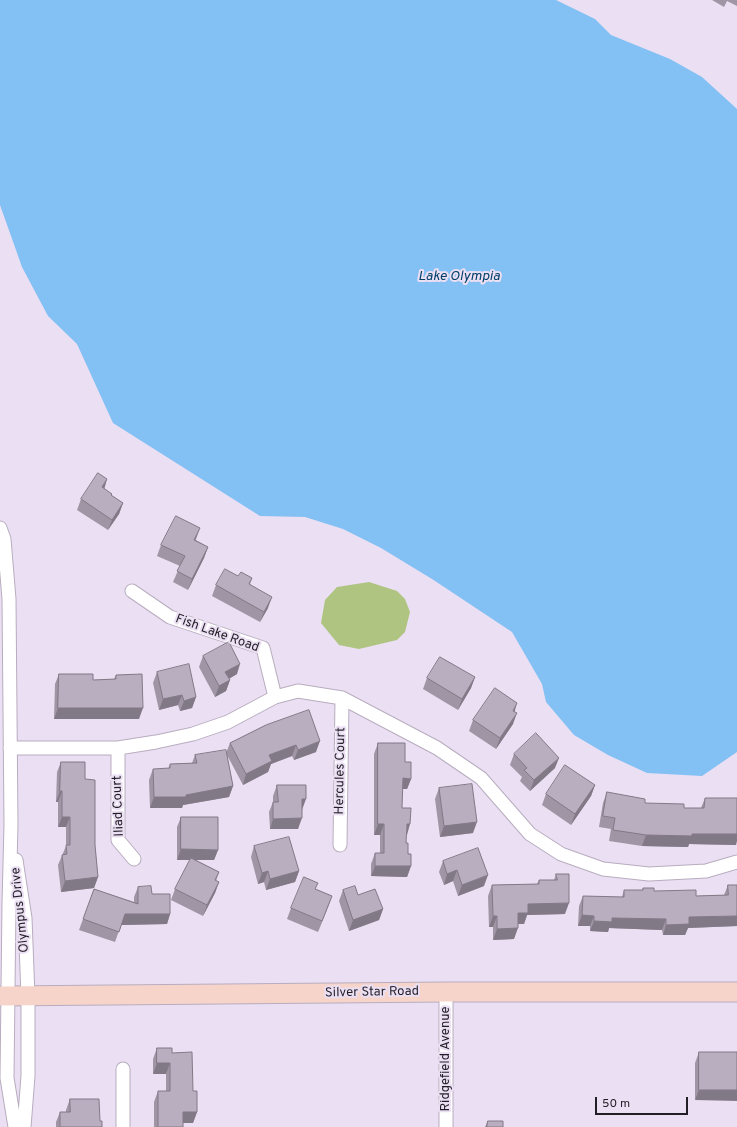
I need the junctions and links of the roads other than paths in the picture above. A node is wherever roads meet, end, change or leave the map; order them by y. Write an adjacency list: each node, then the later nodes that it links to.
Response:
1 (0, 528): 5 (street, Olympus Drive)
2 (132, 591): 3 (street, Fish Lake Road)
3 (275, 697): 4 (street); 6 (street)
4 (342, 698): 8 (street, Hercules Court); 10 (street)
5 (10, 748): 6 (street); 7 (street, Olympus Drive)
6 (118, 748): 9 (street, Iliad Court)
7 (11, 825): 13 (street, Olympus Drive); 14 (street, Olympus Drive)
8 (340, 844)
9 (134, 859)
10 (737, 862)
11 (446, 992): 12 (main road, Silver Star Road); 13 (main road, Silver Star Road); 19 (street, Ridgefield Avenue)
12 (737, 992)
13 (28, 996): 14 (main road, Silver Star Road); 17 (street, Olympus Drive)
14 (3, 997): 16 (street, Olympus Drive)
15 (123, 1068): 18 (street)
16 (15, 1127)
17 (24, 1127)
18 (123, 1127)
19 (446, 1127)

